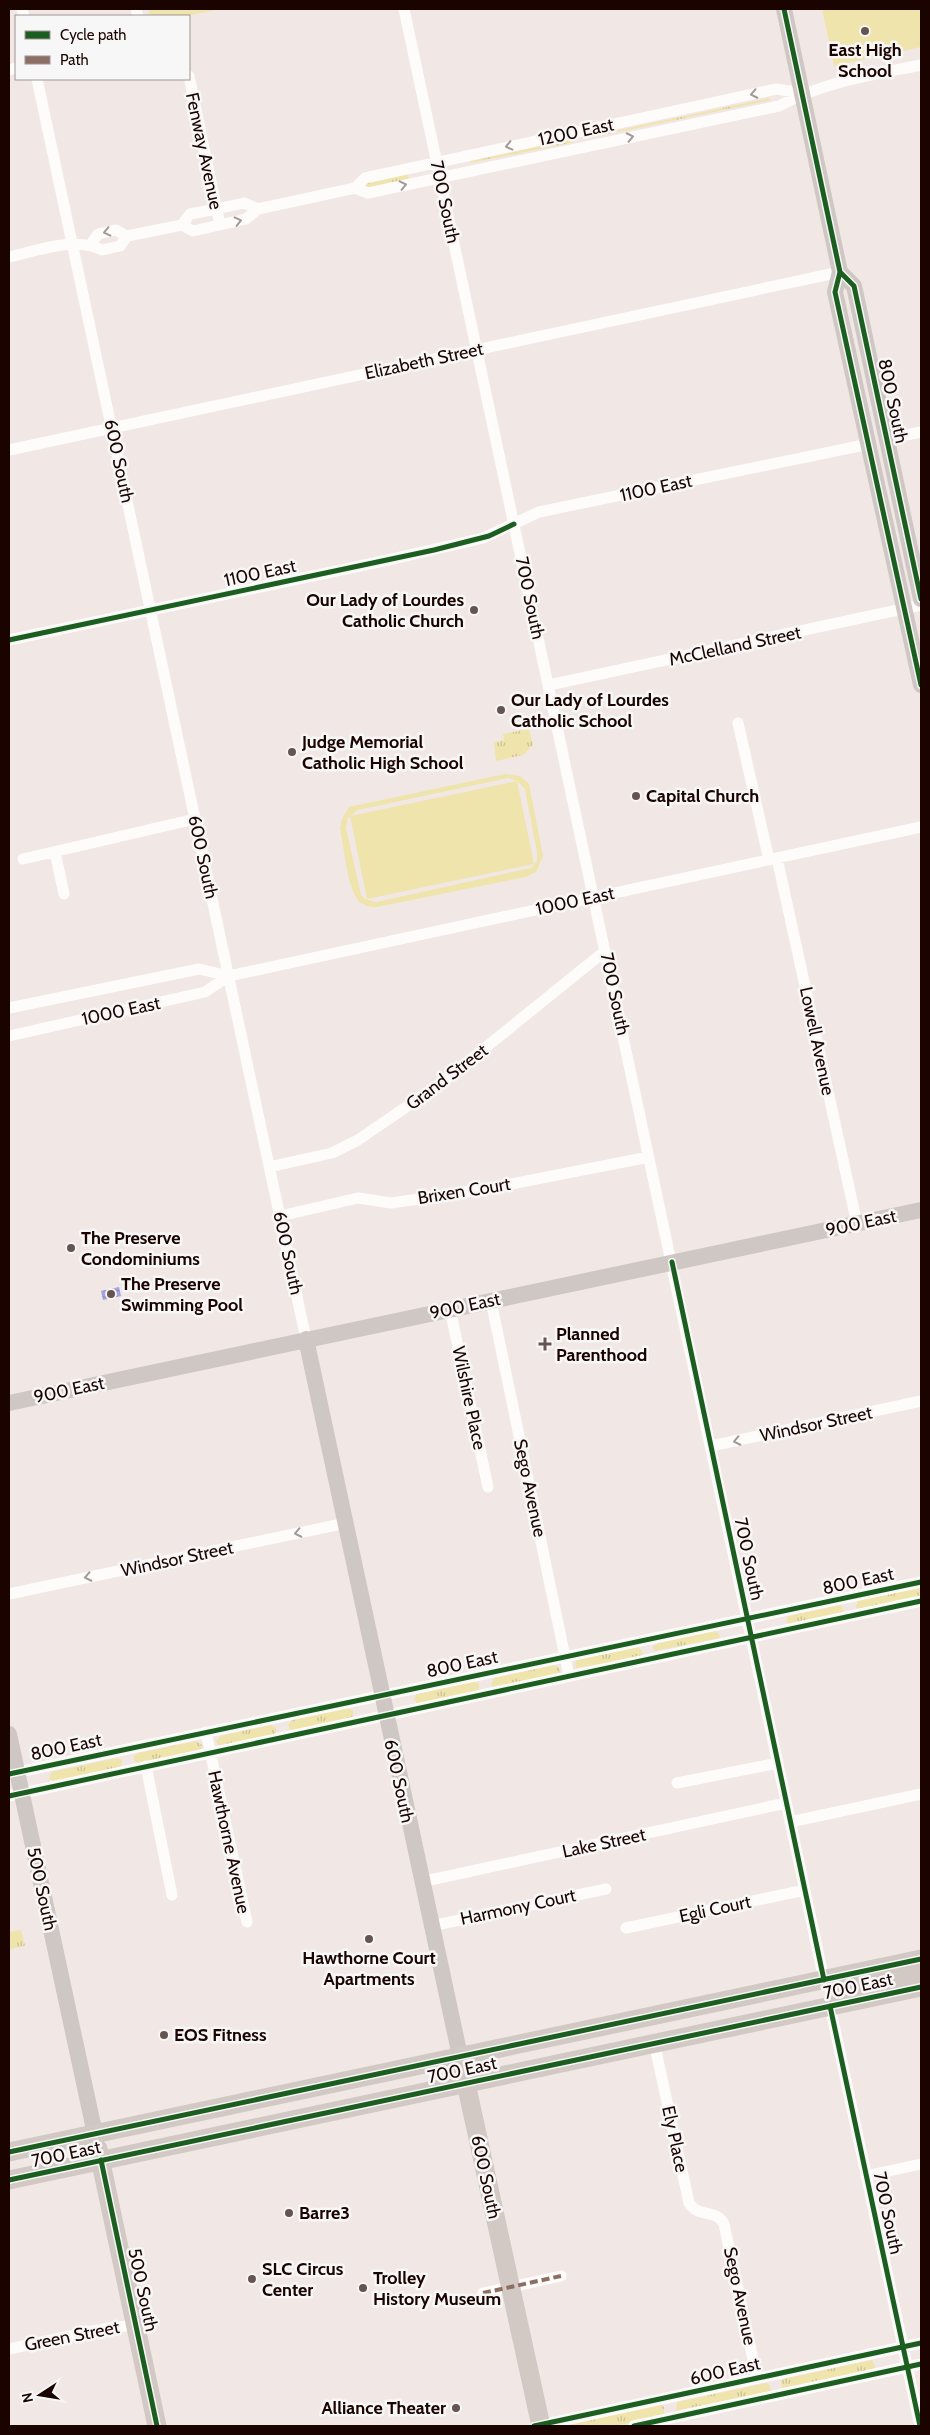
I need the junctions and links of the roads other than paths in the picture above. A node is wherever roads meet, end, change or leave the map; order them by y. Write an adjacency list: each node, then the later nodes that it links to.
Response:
1 (404, 9): 7 (street, 700 South)
2 (784, 9): 6 (street, 800 South)
3 (921, 65): 6 (street, 1200 East)
4 (37, 80): 16 (street, 600 South)
5 (190, 80): 10 (street, Fenway Avenue)
6 (802, 93): 7 (street, 1200 East, one-way to 7); 8 (street, 1200 East, one-way to 6); 18 (street, 800 South)
7 (437, 162): 8 (street, 700 South); 9 (street, 1200 East)
8 (440, 177): 9 (street, 1200 East, one-way to 8); 19 (street, 700 South)
9 (356, 188): 11 (street, 1200 East)
10 (217, 209): 11 (street, 1200 East); 12 (street, 1200 East); 13 (street, Fenway Avenue)
11 (258, 209): 13 (street, 1200 East, one-way to 11)
12 (182, 225): 13 (street, 1200 East); 14 (street, 1200 East)
13 (220, 225)
14 (127, 236): 15 (street, 1200 East, one-way to 15); 15 (street, 1200 East)
15 (91, 244): 16 (street, 1200 East)
16 (73, 245): 17 (street, 1200 East); 20 (street, 600 South)
17 (9, 257)
18 (840, 272): 19 (street, Elizabeth Street); 22 (street, 800 South); 23 (street, 800 South)
19 (477, 350): 20 (street, Elizabeth Street); 25 (street, 700 South)
20 (112, 428): 24 (street, Elizabeth Street); 28 (street, 600 South)
21 (921, 432): 22 (street)
22 (887, 439): 26 (street, 800 South)
23 (869, 444): 25 (street, 1100 East); 29 (street, 800 South)
24 (9, 450)
25 (514, 524): 28 (street, 1100 East); 32 (street, 700 South)
26 (921, 599)
27 (921, 605): 29 (street, McClelland Street)
28 (150, 610): 30 (street, 1100 East); 34 (street, 600 South)
29 (904, 610): 31 (street, 800 South); 32 (street, McClelland Street)
30 (9, 640)
31 (921, 685)
32 (549, 686): 40 (street, 700 South)
33 (738, 723): 38 (street, Lowell Avenue)
34 (195, 819): 36 (street); 42 (street, 600 South)
35 (921, 827): 38 (street, 1000 East)
36 (55, 852): 37 (street); 39 (street)
37 (23, 859)
38 (773, 859): 40 (street, 1000 East); 49 (street, Lowell Avenue)
39 (64, 894)
40 (594, 897): 41 (street, 700 South); 42 (street, 1000 East)
41 (606, 951): 45 (street, 700 South); 46 (street, Grand Street)
42 (229, 976): 43 (street, 1000 East); 44 (street, 1000 East); 46 (street, 600 South)
43 (9, 1008)
44 (9, 1036)
45 (649, 1157): 48 (street, Brixen Court); 50 (street, 700 South)
46 (270, 1167): 48 (street, 600 South)
47 (921, 1210): 49 (street, 900 East)
48 (280, 1216): 53 (street, 600 South)
49 (857, 1224): 50 (street, 900 East)
50 (672, 1262): 51 (street, 900 East); 56 (street, 700 South)
51 (491, 1301): 52 (street, 900 East); 67 (street, Sego Avenue)
52 (450, 1309): 53 (street, 900 East); 57 (street, Wilshire Place)
53 (306, 1340): 55 (street, 900 East); 58 (street, 600 South)
54 (921, 1401): 56 (street, Windsor Street, one-way to 56)
55 (9, 1403)
56 (711, 1446): 64 (street, 700 South)
57 (488, 1487)
58 (346, 1523): 60 (street, Windsor Street, one-way to 60); 72 (street, 600 South)
59 (921, 1582): 61 (street, 800 East)
60 (9, 1594)
61 (847, 1597): 63 (street); 64 (street, 800 East)
62 (921, 1601): 63 (street, 800 East)
63 (851, 1616): 65 (street, 800 East)
64 (747, 1618): 65 (street, 700 South); 66 (street, 800 East)
65 (751, 1637): 68 (street, 800 East); 80 (street, 700 South)
66 (644, 1640): 67 (street, 800 East); 68 (street)
67 (565, 1656): 69 (street, 800 East); 70 (street, Sego Avenue)
68 (649, 1659): 70 (street, 800 East)
69 (484, 1674): 71 (street); 72 (street, 800 East)
70 (569, 1676): 71 (street, 800 East)
71 (488, 1694): 73 (street, 800 East)
72 (382, 1695): 73 (street, 600 South); 74 (street, 800 East)
73 (385, 1715): 77 (street, 800 East); 89 (street, 600 South)
74 (280, 1717): 75 (street, 800 East); 77 (street)
75 (206, 1732): 78 (street, 800 East); 79 (street, Hawthorne Avenue)
76 (9, 1734): 83 (street, 500 South)
77 (284, 1737): 79 (street, 800 East)
78 (126, 1748): 82 (street); 83 (street, 800 East)
79 (210, 1752): 81 (street, 800 East); 93 (street, Hawthorne Avenue)
80 (778, 1763): 84 (street); 87 (street, 700 South)
81 (146, 1766): 82 (street, 800 East); 92 (street)
82 (131, 1770): 85 (street, 800 East)
83 (13, 1773): 85 (street, 500 South)
84 (677, 1784)
85 (15, 1794): 104 (street, 500 South)
86 (921, 1794): 88 (street)
87 (786, 1803): 88 (street, 700 South); 89 (street, Lake Street)
88 (790, 1822): 91 (street, 700 South)
89 (421, 1882): 94 (street, 600 South)
90 (606, 1889): 94 (street, Harmony Court)
91 (805, 1890): 95 (street, Egli Court); 98 (street, 700 South)
92 (172, 1894)
93 (246, 1922)
94 (431, 1926): 102 (street, 600 South)
95 (626, 1928)
96 (921, 1959): 98 (main road, 700 East)
97 (921, 1973): 100 (main road)
98 (824, 1980): 101 (main road); 102 (main road, 700 East)
99 (921, 1987): 100 (main road, 700 East)
100 (830, 2006): 101 (main road, 700 East); 108 (street, 700 South)
101 (654, 2042): 103 (main road, 700 East); 110 (street, Ely Place)
102 (460, 2056): 103 (main road, 600 South); 104 (main road, 700 East)
103 (466, 2083): 106 (main road, 700 East); 121 (main road, 600 South)
104 (95, 2134): 105 (main road, 700 East); 106 (main road, 500 South)
105 (9, 2152)
106 (101, 2160): 109 (main road, 700 East); 113 (main road, 500 South)
107 (921, 2164): 108 (street)
108 (866, 2176): 115 (street, 700 South)
109 (9, 2180)
110 (717, 2216): 119 (street, Sego Avenue)
111 (557, 2276): 112 (street)
112 (483, 2293)
113 (136, 2325): 116 (street, Green Street); 120 (main road, 500 South)
114 (921, 2343): 115 (street, 600 East)
115 (903, 2347): 118 (street, 700 South); 119 (street, 600 East)
116 (9, 2349)
117 (921, 2364): 118 (street, 600 East)
118 (907, 2367): 122 (street, 600 East); 123 (street, 700 South)
119 (757, 2378): 121 (street, 600 East)
120 (158, 2426)
121 (539, 2426)
122 (634, 2426)
123 (920, 2426)

